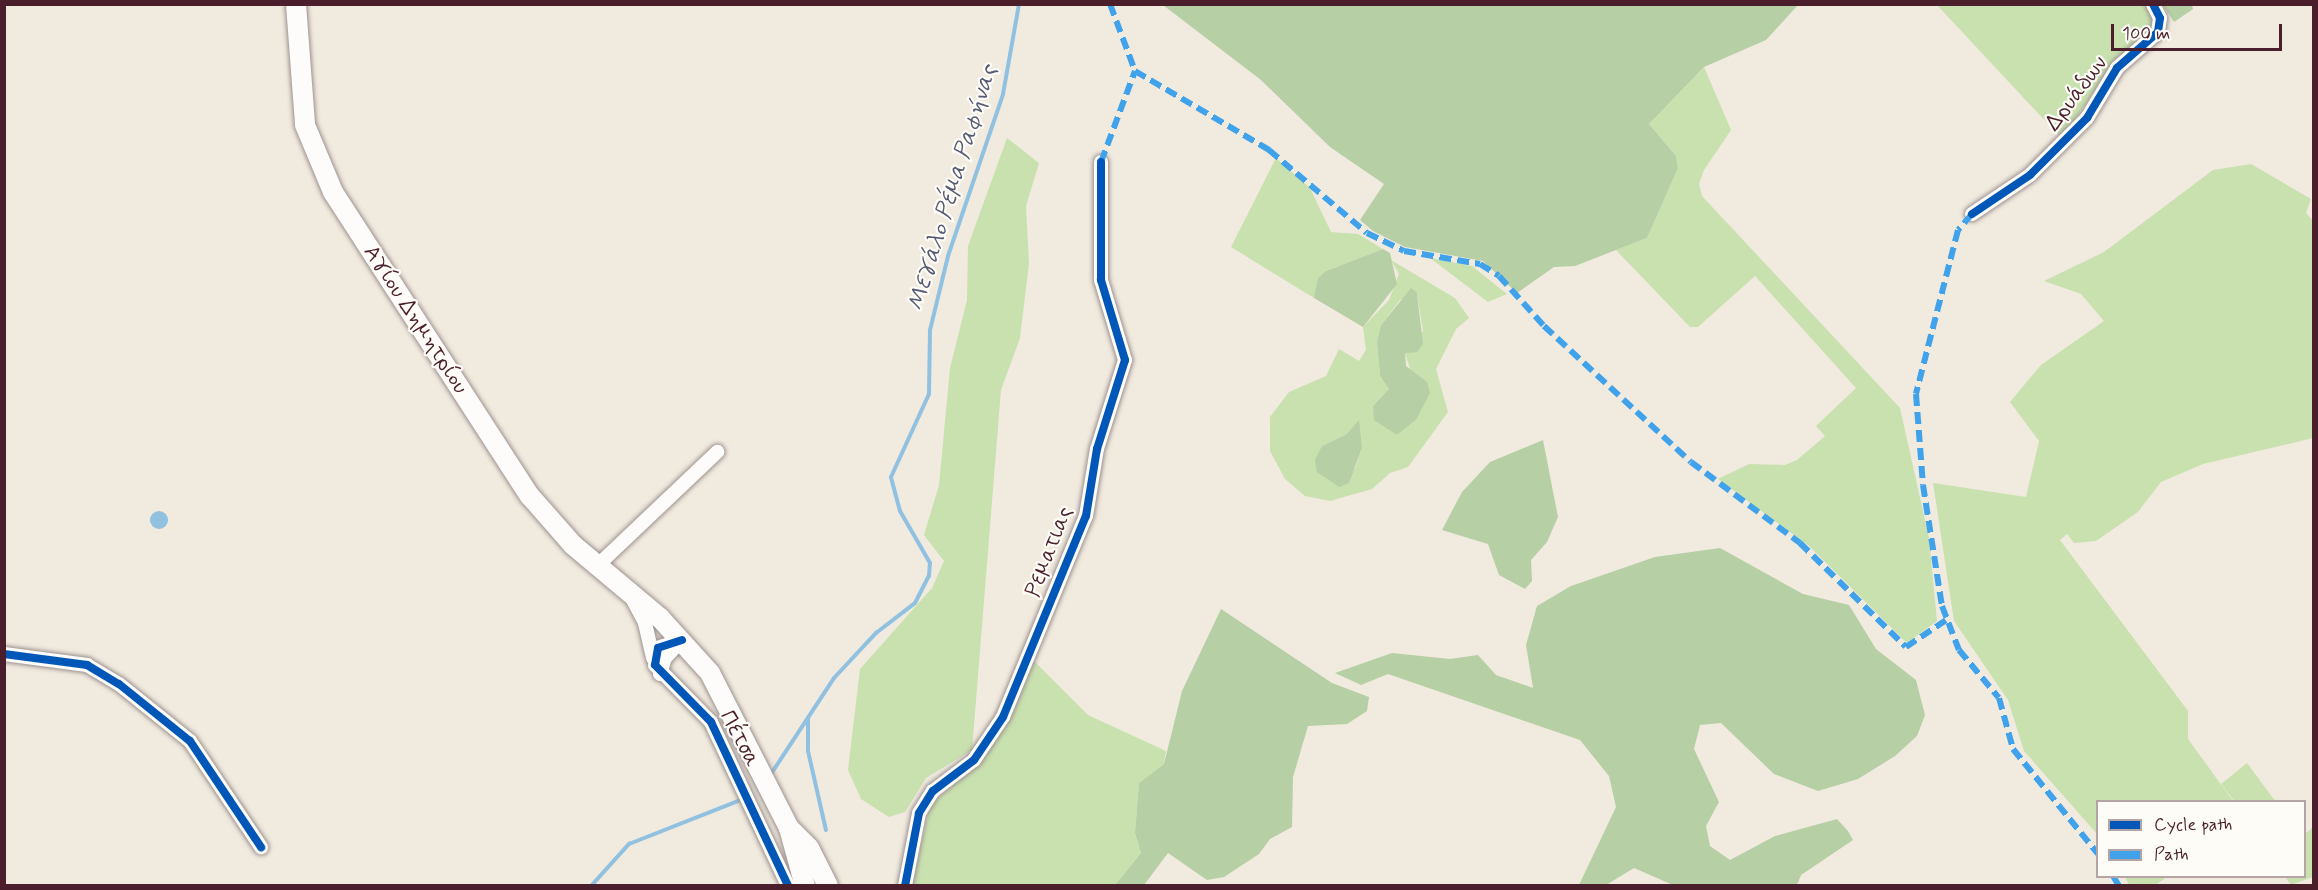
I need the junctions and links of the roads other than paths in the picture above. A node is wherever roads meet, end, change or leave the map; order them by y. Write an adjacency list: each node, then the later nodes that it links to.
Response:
1 (296, 4): 6 (main road, Αγίου Δημητρίου)
2 (2153, 4): 4 (street, Δρυάδων)
3 (1101, 162): 16 (street, Ρεματιας)
4 (1972, 214)
5 (717, 452): 6 (street)
6 (597, 566): 7 (main road, Αγίου Δημητρίου)
7 (627, 591): 8 (main road, Πέτσα); 10 (street)
8 (682, 640): 10 (street); 11 (main road, Πέτσα)
9 (4, 654): 12 (street)
10 (658, 670): 13 (street, Πέτσα)
11 (789, 828): 14 (main road, Πέτσα); 15 (main road, Πέτσα)
12 (261, 847)
13 (788, 885)
14 (805, 885)
15 (828, 885)
16 (905, 885)

